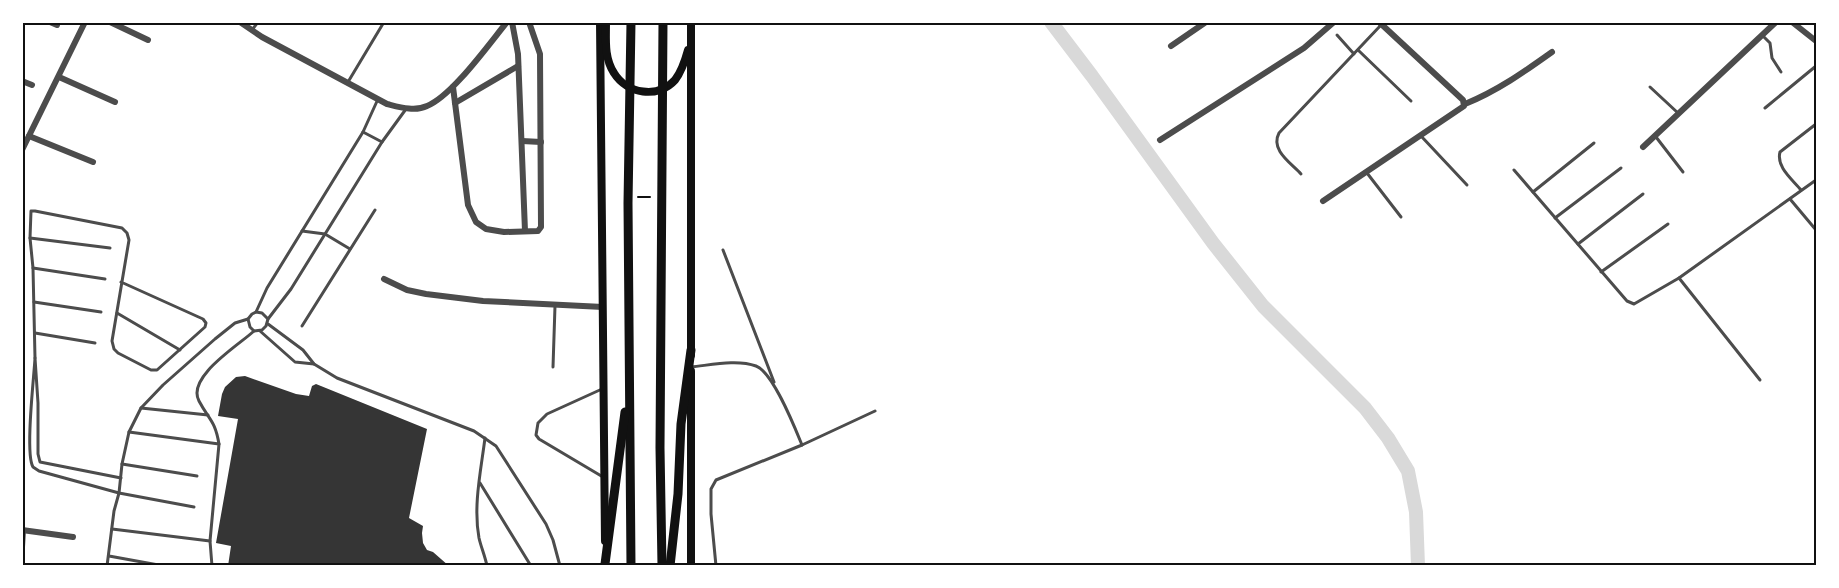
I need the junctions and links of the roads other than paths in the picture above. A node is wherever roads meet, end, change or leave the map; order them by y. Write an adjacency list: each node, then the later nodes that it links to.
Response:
1 (50, 22): 20 (street)
2 (85, 22): 33 (street)
3 (110, 22): 24 (street)
4 (240, 22): 21 (street)
5 (258, 22): 21 (lane)
6 (384, 22): 35 (lane)
7 (507, 22): 37 (street)
8 (512, 22): 30 (street)
9 (529, 22): 55 (street)
10 (600, 22): 93 (main road)
11 (606, 22): 14 (main road)
12 (631, 22): 111 (highway)
13 (663, 22): 143 (highway)
14 (689, 22): 106 (main road)
15 (1206, 22): 26 (street)
16 (1334, 22): 52 (street)
17 (1776, 22): 23 (street)
18 (1792, 22): 25 (street)
19 (1381, 23): 27 (lane); 43 (street)
20 (57, 25)
21 (252, 30): 35 (street)
22 (1337, 35): 29 (lane)
23 (1763, 36): 32 (lane); 46 (street)
24 (148, 40)
25 (1816, 41)
26 (1171, 46)
27 (1358, 50): 29 (lane); 40 (lane)
28 (1551, 51): 43 (street)
29 (1354, 54): 64 (lane)
30 (518, 66): 42 (street); 53 (street)
31 (1816, 66): 44 (lane)
32 (1781, 72)
33 (59, 76): 41 (street); 49 (street)
34 (22, 81): 36 (street)
35 (348, 82): 39 (street)
36 (32, 85)
37 (453, 87): 42 (street); 45 (street)
38 (1650, 87): 46 (lane)
39 (378, 99): 45 (street); 48 (lane)
40 (1411, 100)
41 (115, 102)
42 (455, 103): 78 (street)
43 (1465, 104): 50 (street)
44 (1765, 108)
45 (406, 109): 54 (lane)
46 (1678, 114): 51 (street)
47 (1816, 124): 67 (lane)
48 (363, 132): 54 (lane); 77 (lane)
49 (29, 136): 58 (street); 59 (street)
50 (1421, 136): 63 (street); 66 (lane)
51 (1655, 136): 57 (street); 62 (lane)
52 (1160, 140)
53 (522, 141): 55 (street); 78 (street)
54 (382, 142): 79 (lane)
55 (540, 142): 78 (street)
56 (1594, 142): 68 (lane)
57 (1643, 147)
58 (22, 150)
59 (93, 162)
60 (1620, 168): 74 (lane)
61 (1514, 170): 68 (lane)
62 (1683, 172)
63 (1367, 173): 71 (street); 73 (lane)
64 (1301, 174)
65 (1816, 180): 67 (lane)
66 (1467, 185)
67 (1801, 190): 70 (lane)
68 (1533, 192): 74 (lane)
69 (1643, 194): 81 (lane)
70 (1790, 199): 76 (lane); 87 (lane)
71 (1323, 201)
72 (375, 210): 83 (lane)
73 (1401, 217)
74 (1555, 218): 81 (lane)
75 (1668, 224): 86 (lane)
76 (1816, 230)
77 (302, 231): 79 (lane); 95 (lane)
78 (525, 231)
79 (325, 234): 83 (lane); 98 (lane)
80 (30, 238): 82 (lane); 85 (lane); 90 (lane)
81 (1578, 244): 86 (lane)
82 (110, 248)
83 (350, 249): 100 (lane)
84 (723, 250): 114 (lane)
85 (33, 268): 88 (lane); 91 (lane)
86 (1601, 272): 87 (lane)
87 (1679, 278): 112 (lane)
88 (105, 279)
89 (384, 279): 92 (street)
90 (122, 282): 96 (lane); 105 (lane)
91 (34, 302): 94 (lane); 103 (lane)
92 (555, 305): 93 (street); 110 (lane)
93 (603, 307): 113 (main road)
94 (100, 312)
95 (256, 312): 97 (lane); 98 (lane)
96 (117, 313): 105 (lane); 105 (lane)
97 (248, 319): 101 (lane); 115 (lane)
98 (268, 319): 99 (lane)
99 (268, 324): 102 (lane); 108 (lane)
100 (302, 326)
101 (254, 331): 102 (lane); 117 (lane)
102 (260, 331): 108 (lane)
103 (35, 333): 104 (lane); 107 (lane)
104 (95, 343)
105 (180, 350)
106 (691, 350): 109 (main road); 144 (highway)
107 (35, 358): 124 (lane); 127 (lane)
108 (314, 364): 119 (lane)
109 (692, 367): 114 (lane); 145 (main road)
110 (553, 368)
111 (630, 379): 135 (highway); 142 (highway)
112 (1760, 380)
113 (603, 389): 125 (main road); 125 (lane)
114 (777, 390): 121 (lane)
115 (141, 408): 117 (lane); 118 (lane)
116 (875, 411): 121 (lane)
117 (209, 415): 120 (lane)
118 (129, 432): 120 (lane); 122 (lane)
119 (485, 438): 126 (lane); 141 (lane)
120 (219, 444): 132 (lane)
121 (802, 445): 146 (lane)
122 (122, 464): 123 (lane); 124 (lane)
123 (197, 476)
124 (121, 478): 127 (lane)
125 (604, 478): 135 (main road)
126 (479, 482): 139 (lane); 140 (lane)
127 (119, 493): 128 (lane); 129 (lane)
128 (194, 507)
129 (112, 529): 132 (lane); 134 (lane)
130 (23, 530): 131 (street); 133 (street)
131 (74, 537)
132 (210, 541): 138 (lane)
133 (22, 548)
134 (109, 556): 136 (lane); 137 (lane)
135 (605, 565)
136 (107, 566)
137 (164, 566)
138 (212, 566)
139 (487, 566)
140 (531, 566)
141 (560, 566)
142 (631, 566)
143 (662, 566)
144 (670, 566)
145 (692, 566)
146 (716, 566)

